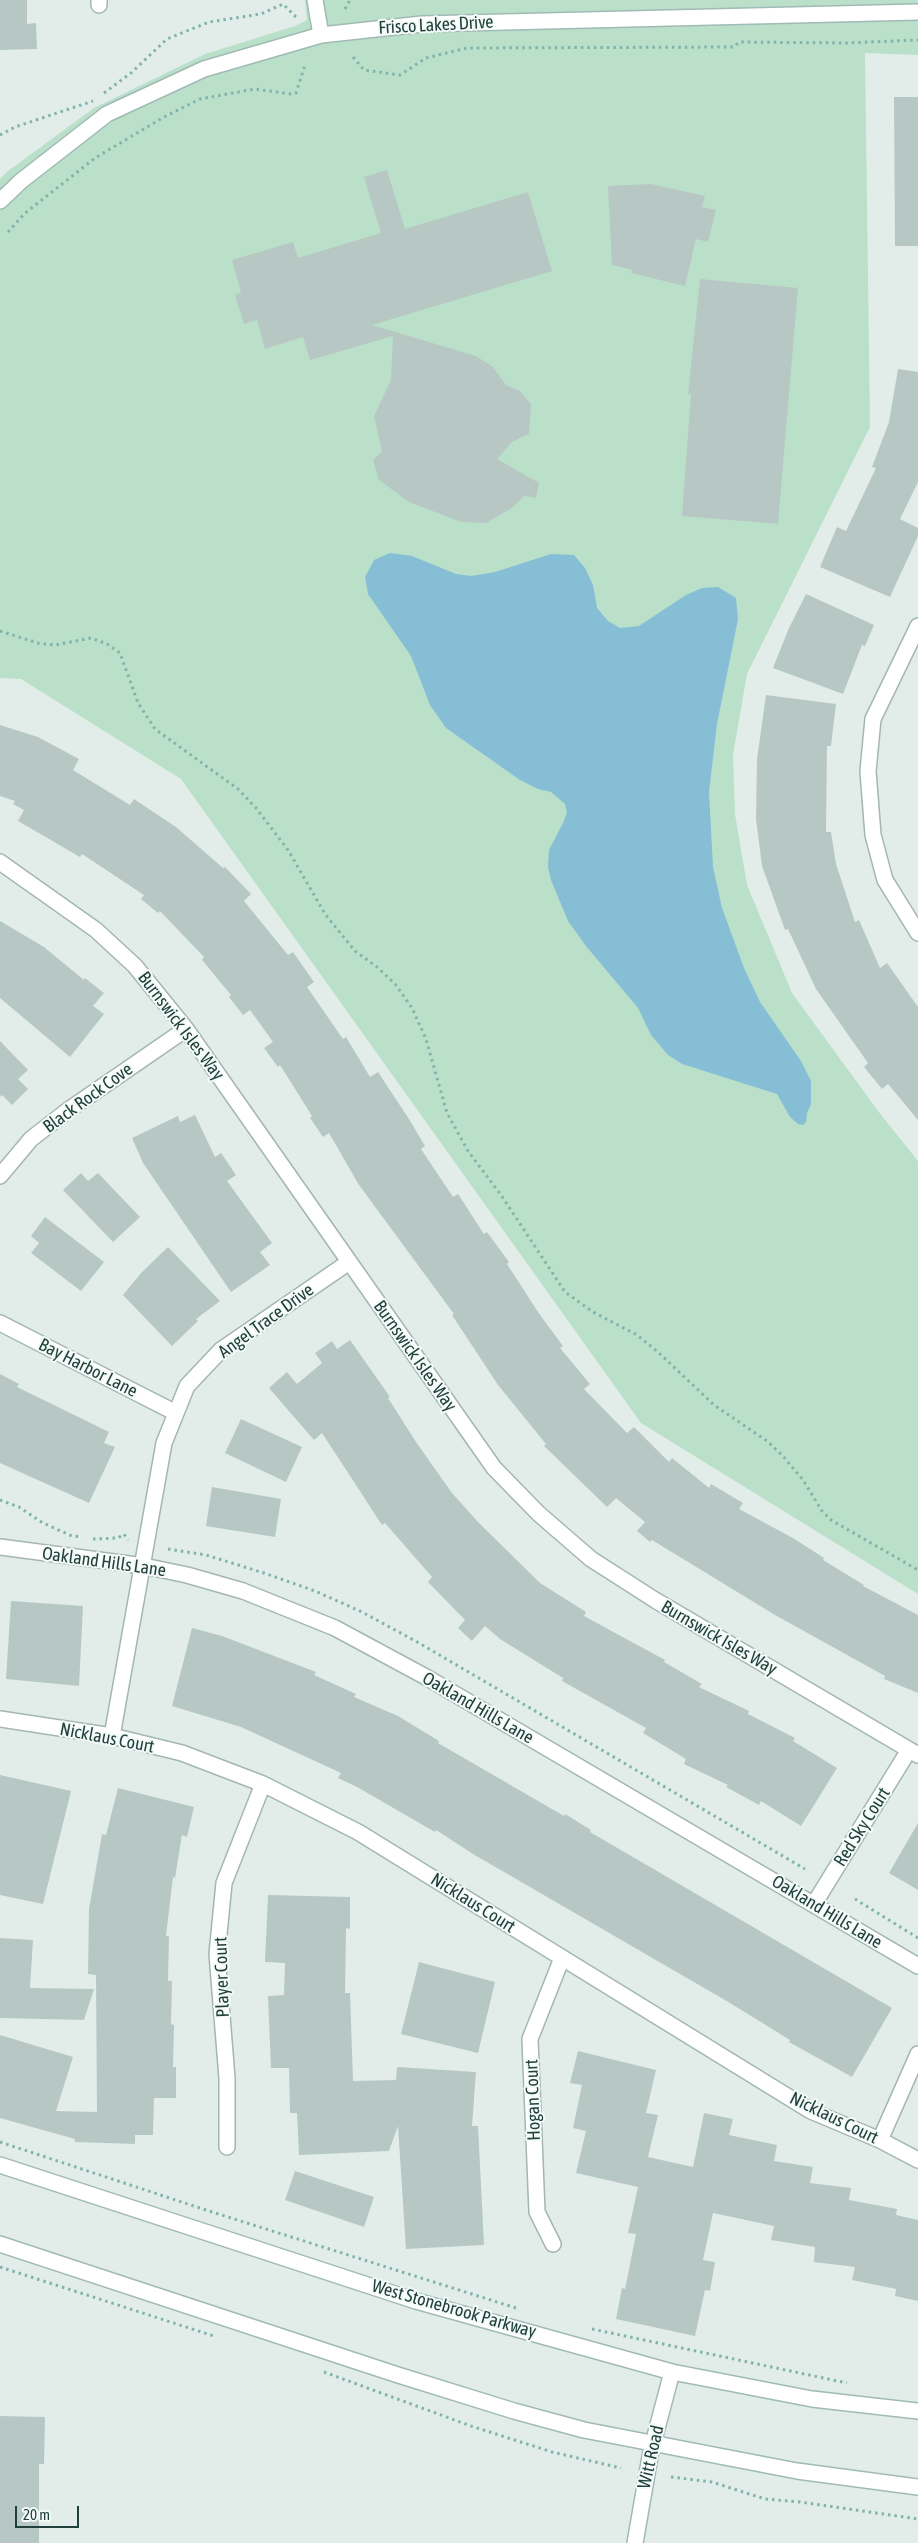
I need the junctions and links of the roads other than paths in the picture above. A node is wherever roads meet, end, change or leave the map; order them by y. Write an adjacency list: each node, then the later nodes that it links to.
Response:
1 (315, 0): 3 (street)
2 (918, 12): 3 (street, Frisco Lakes Drive)
3 (322, 35): 4 (street, Frisco Lakes Drive)
4 (0, 201)
5 (918, 626): 7 (street)
6 (0, 862): 8 (street, Burnswick Isles Way)
7 (918, 933)
8 (186, 1029): 9 (street, Black Rock Cove); 10 (street, Burnswick Isles Way)
9 (0, 1176)
10 (349, 1262): 12 (street, Angel Trace Drive); 17 (street, Burnswick Isles Way)
11 (0, 1323): 12 (street, Bay Harbor Lane)
12 (176, 1413): 14 (street, Angel Trace Drive)
13 (0, 1547): 14 (street, Oakland Hills Lane)
14 (144, 1566): 16 (street, Angel Trace Drive); 19 (street, Oakland Hills Lane)
15 (0, 1719): 16 (street, Nicklaus Court)
16 (112, 1736): 18 (street, Nicklaus Court)
17 (914, 1753): 19 (street, Red Sky Court)
18 (264, 1784): 20 (street, Nicklaus Court); 24 (street, Player Court)
19 (814, 1904): 21 (street, Oakland Hills Lane)
20 (562, 1958): 23 (street, Nicklaus Court); 28 (street, Hogan Court)
21 (918, 1966)
22 (918, 2054): 23 (street)
23 (880, 2140): 25 (street, Nicklaus Court)
24 (227, 2147)
25 (918, 2160)
26 (0, 2165): 29 (street, West Stonebrook Parkway)
27 (0, 2244): 31 (street)
28 (553, 2244)
29 (672, 2372): 30 (street, West Stonebrook Parkway); 31 (street, Witt Road)
30 (918, 2411)
31 (653, 2442): 32 (street); 33 (street, Witt Road)
32 (918, 2488)
33 (635, 2543)

